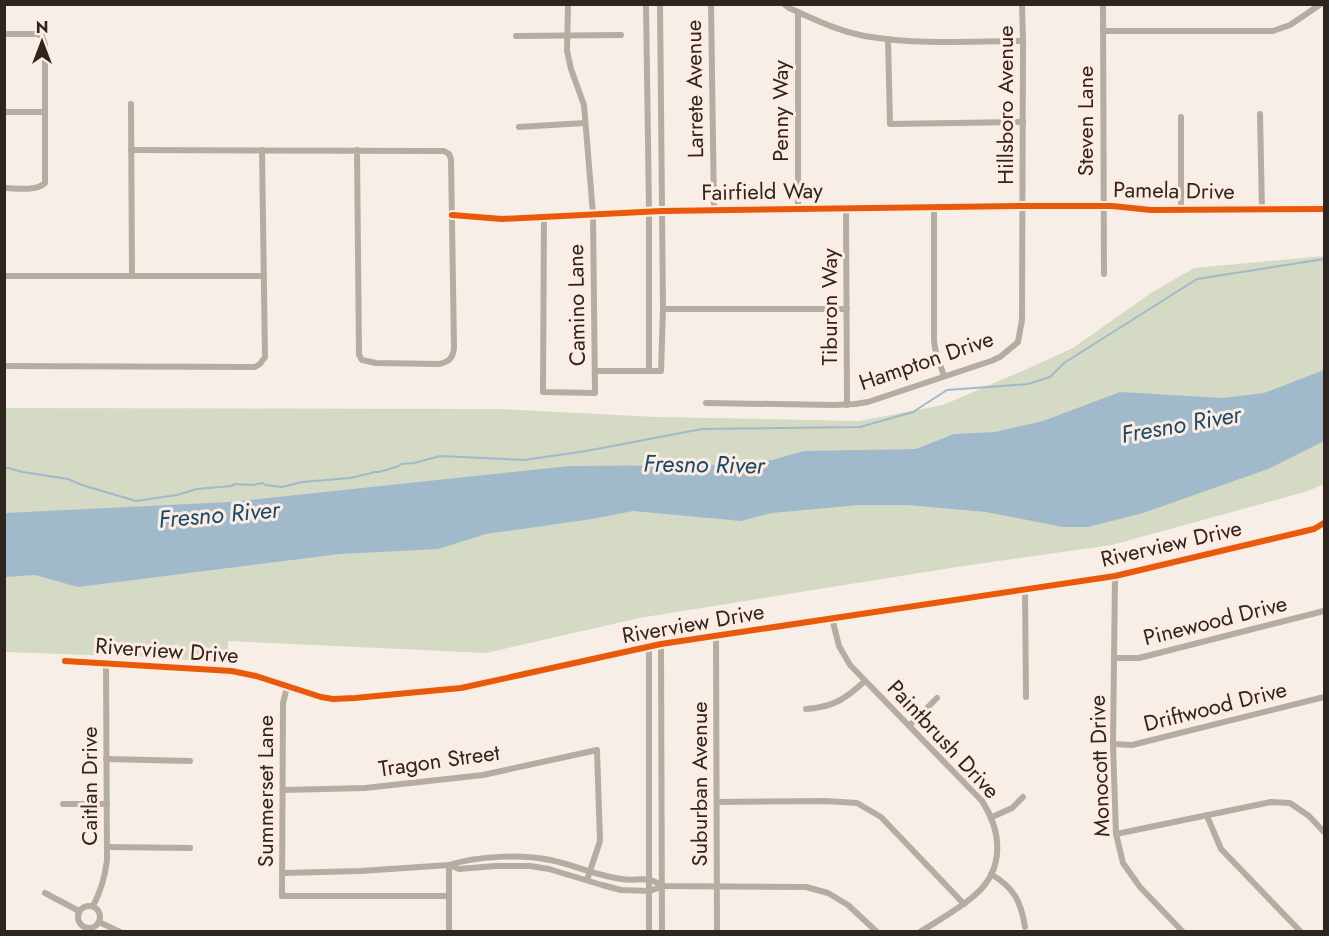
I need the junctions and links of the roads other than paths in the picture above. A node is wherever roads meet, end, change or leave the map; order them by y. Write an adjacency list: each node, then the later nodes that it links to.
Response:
1 (568, 4): 12 (street, Camino Lane)
2 (646, 4): 38 (street)
3 (660, 4): 39 (street)
4 (711, 4): 35 (street, Larrete Avenue)
5 (784, 4): 9 (street)
6 (1022, 4): 16 (street, Hillsboro Avenue)
7 (1103, 4): 10 (street, Steven Lane)
8 (1321, 4): 10 (street)
9 (798, 12): 15 (street); 34 (street, Penny Way)
10 (1103, 31): 30 (street, Steven Lane)
11 (4, 34): 19 (street)
12 (567, 35): 13 (street); 14 (street); 23 (street, Camino Lane)
13 (621, 35)
14 (516, 36)
15 (888, 39): 16 (street); 22 (street)
16 (1023, 41): 22 (street, Hillsboro Avenue)
17 (131, 104): 25 (street)
18 (4, 112): 19 (street)
19 (45, 112): 28 (street)
20 (1260, 114): 37 (street)
21 (1181, 117): 36 (street)
22 (1023, 122): 29 (street, Hillsboro Avenue)
23 (585, 123): 24 (street); 40 (street, Camino Lane)
24 (519, 127)
25 (131, 150): 26 (street); 45 (street)
26 (262, 150): 27 (street); 46 (street)
27 (357, 150): 41 (street); 41 (street)
28 (4, 188)
29 (1023, 206): 30 (street, Pamela Drive); 31 (street, Fairfield Way); 52 (street, Hampton Drive)
30 (1104, 206): 36 (street, Pamela Drive); 43 (street, Steven Lane)
31 (934, 207): 32 (street, Fairfield Way); 52 (street)
32 (846, 208): 34 (street, Fairfield Way); 48 (street, Tiburon Way)
33 (1324, 208): 37 (street, Pamela Drive)
34 (798, 209): 35 (street, Fairfield Way)
35 (714, 210): 39 (street, Fairfield Way)
36 (1182, 210): 37 (street, Pamela Drive)
37 (1262, 210)
38 (649, 211): 39 (street, Fairfield Way); 40 (street, Fairfield Way); 51 (street)
39 (662, 211): 47 (street)
40 (593, 214): 42 (street, Fairfield Way); 50 (street, Camino Lane)
41 (452, 215): 42 (street, Fairfield Way)
42 (544, 217): 50 (street, Camino Lane)
43 (1104, 274)
44 (4, 276): 45 (street)
45 (132, 276): 46 (street)
46 (263, 276): 49 (street)
47 (663, 309): 48 (street); 51 (street)
48 (847, 309): 54 (street, Tiburon Way)
49 (4, 366)
50 (595, 371): 51 (street)
51 (649, 371)
52 (944, 376): 54 (street, Hampton Drive)
53 (706, 403): 54 (street, Hampton Drive)
54 (848, 405)
55 (1324, 524): 56 (street, Riverview Drive)
56 (1115, 576): 57 (street, Riverview Drive); 63 (street, Monocott Drive)
57 (1025, 590): 59 (street, Riverview Drive); 68 (street)
58 (1324, 611): 63 (street, Pinewood Drive)
59 (832, 618): 60 (street, Riverview Drive); 66 (street, Paintbrush Drive)
60 (716, 636): 61 (street, Riverview Drive); 78 (street, Suburban Avenue)
61 (661, 644): 62 (street, Riverview Drive); 93 (street)
62 (649, 646): 67 (street, Riverview Drive); 92 (street)
63 (1114, 658): 73 (street, Monocott Drive)
64 (65, 661): 65 (street, Riverview Drive)
65 (106, 663): 67 (street, Riverview Drive); 74 (street, Caitlan Drive)
66 (865, 681): 71 (street); 72 (street, Paintbrush Drive)
67 (286, 687): 76 (street, Summerset Lane)
68 (1026, 697)
69 (1324, 697): 73 (street, Driftwood Drive)
70 (937, 698): 72 (street)
71 (806, 709)
72 (909, 726): 82 (street, Paintbrush Drive)
73 (1113, 744): 84 (street, Monocott Drive)
74 (106, 759): 75 (street); 80 (street, Caitlan Drive)
75 (190, 761)
76 (283, 790): 88 (street, Tragon Street); 89 (street, Summerset Lane)
77 (1023, 797): 82 (street)
78 (717, 802): 94 (street, Suburban Avenue); 98 (street)
79 (63, 804): 80 (street)
80 (107, 804): 85 (street, Caitlan Drive)
81 (1207, 816): 83 (street); 84 (street); 113 (street)
82 (992, 817): 90 (street, Paintbrush Drive)
83 (1324, 832)
84 (1116, 834): 112 (street, Monocott Drive)
85 (107, 848): 86 (street); 99 (street, Caitlan Drive)
86 (190, 848)
87 (450, 865): 88 (street); 89 (street); 91 (street); 97 (street)
88 (590, 872): 91 (street); 92 (street)
89 (283, 873): 97 (street, Summerset Lane)
90 (991, 874): 98 (street, Paintbrush Drive); 103 (street)
91 (586, 880): 95 (street)
92 (650, 880): 93 (street); 95 (street)
93 (663, 886): 94 (street); 95 (street); 108 (street)
94 (717, 886): 109 (street, Suburban Avenue); 110 (street)
95 (650, 891): 107 (street)
96 (45, 893): 100 (street)
97 (448, 896): 106 (street)
98 (964, 904): 111 (street, Paintbrush Drive)
99 (93, 906): 100 (street); 101 (street)
100 (79, 911): 102 (street)
101 (99, 922): 102 (street); 105 (street)
102 (81, 925): 104 (street)
103 (1025, 927)
104 (77, 932)
105 (120, 932)
106 (449, 932)
107 (650, 932)
108 (662, 932)
109 (717, 932)
110 (878, 932)
111 (920, 932)
112 (1183, 932)
113 (1301, 932)

